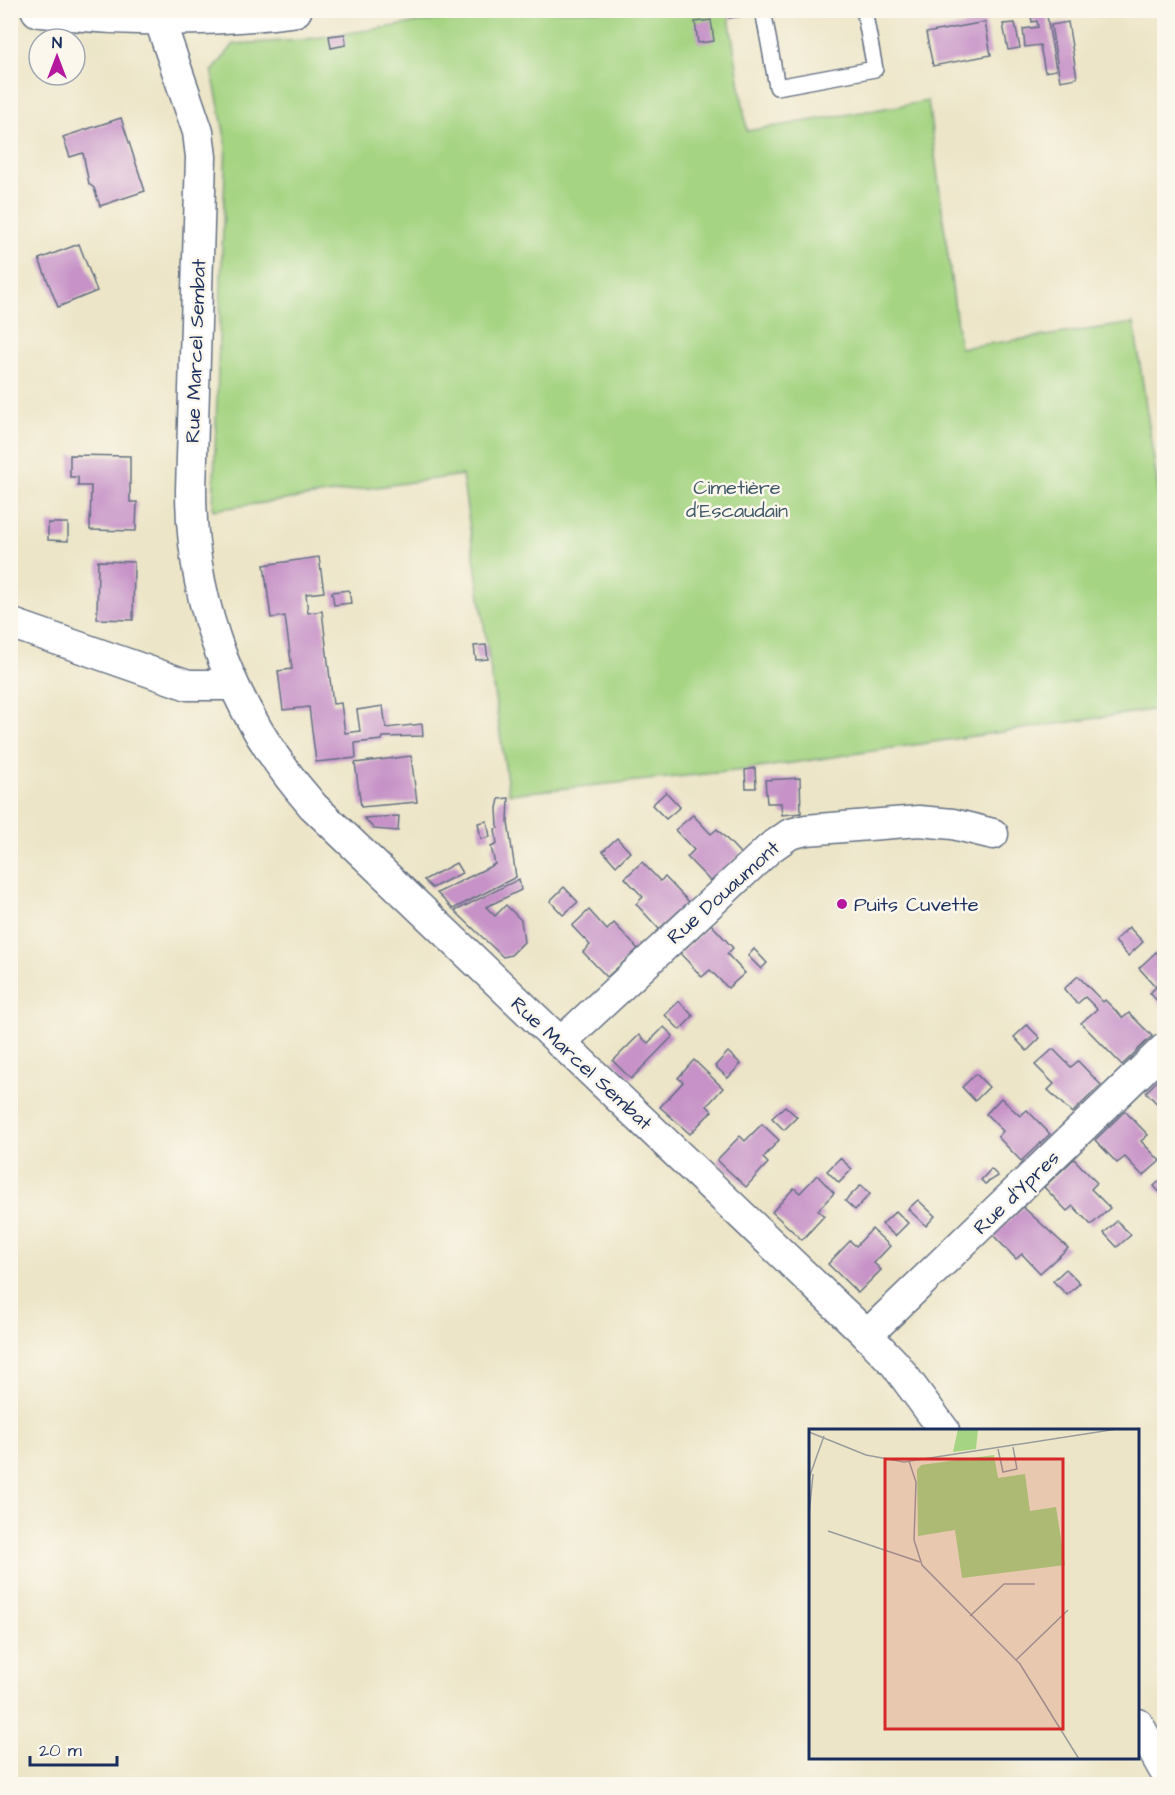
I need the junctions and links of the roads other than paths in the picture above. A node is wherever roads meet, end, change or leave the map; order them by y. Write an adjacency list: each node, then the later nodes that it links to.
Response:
1 (38, 10): 5 (street)
2 (295, 10): 5 (street)
3 (763, 10): 4 (lane)
4 (864, 10)
5 (159, 18): 7 (street, Rue Marcel Sembat)
6 (10, 623): 7 (street)
7 (232, 685): 9 (street, Rue Marcel Sembat)
8 (993, 834): 9 (street, Rue Douaumont)
9 (560, 1043): 11 (street, Rue Marcel Sembat)
10 (1164, 1049): 11 (street, Rue d'Ypres)
11 (867, 1335): 12 (street, Rue Marcel Sembat)
12 (943, 1429)
13 (1139, 1727): 14 (street)
14 (1164, 1770)

